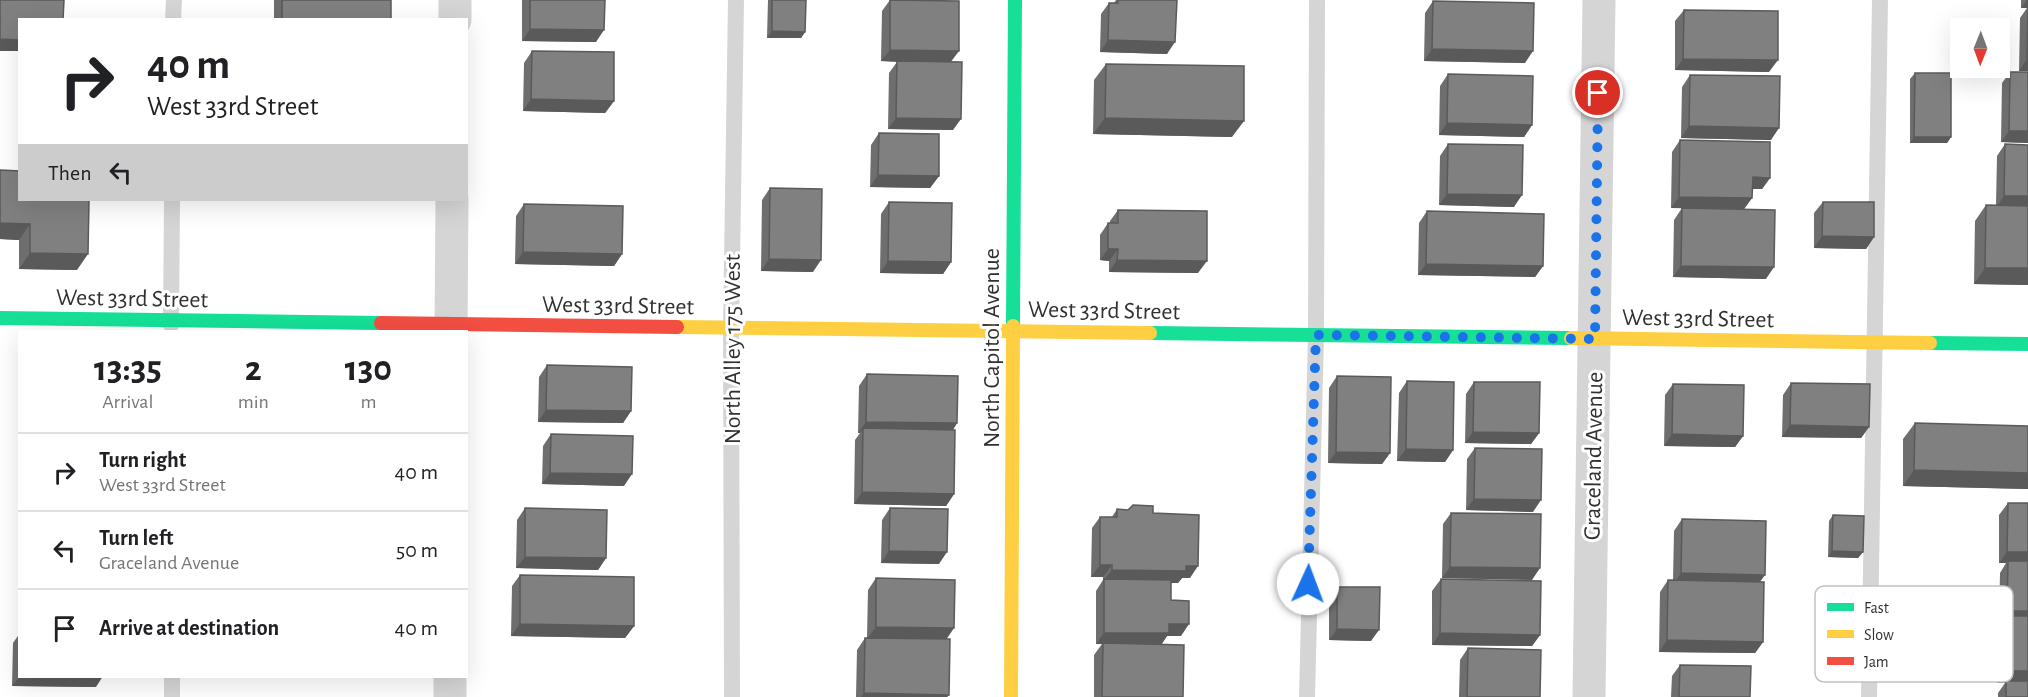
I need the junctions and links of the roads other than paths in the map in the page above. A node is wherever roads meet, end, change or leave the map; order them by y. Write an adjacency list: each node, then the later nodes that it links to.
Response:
1 (174, 0): 8 (lane)
2 (455, 0): 9 (street)
3 (736, 0): 15 (lane, North Alley 175 West)
4 (1015, 0): 16 (street, North Capitol Avenue)
5 (1317, 0): 17 (lane)
6 (1599, 0): 18 (street, Graceland Avenue)
7 (1880, 0): 19 (lane)
8 (173, 18)
9 (455, 18)
10 (172, 201): 13 (lane)
11 (452, 201): 14 (street)
12 (0, 318): 13 (street, West 33rd Street)
13 (171, 326): 14 (street, West 33rd Street)
14 (451, 328): 15 (street, West 33rd Street)
15 (731, 328): 16 (street, West 33rd Street); 27 (lane, North Alley 175 West)
16 (1014, 332): 17 (street, West 33rd Street); 28 (street, North Capitol Avenue)
17 (1316, 335): 18 (street, West 33rd Street); 29 (lane)
18 (1595, 339): 19 (street, West 33rd Street); 30 (street, Graceland Avenue)
19 (1874, 342): 20 (street, West 33rd Street); 21 (lane)
20 (2028, 344)
21 (1871, 586)
22 (171, 678): 25 (lane)
23 (450, 678): 26 (street)
24 (1869, 682): 31 (lane)
25 (172, 697)
26 (450, 697)
27 (732, 697)
28 (1011, 697)
29 (1306, 697)
30 (1589, 697)
31 (1869, 697)

